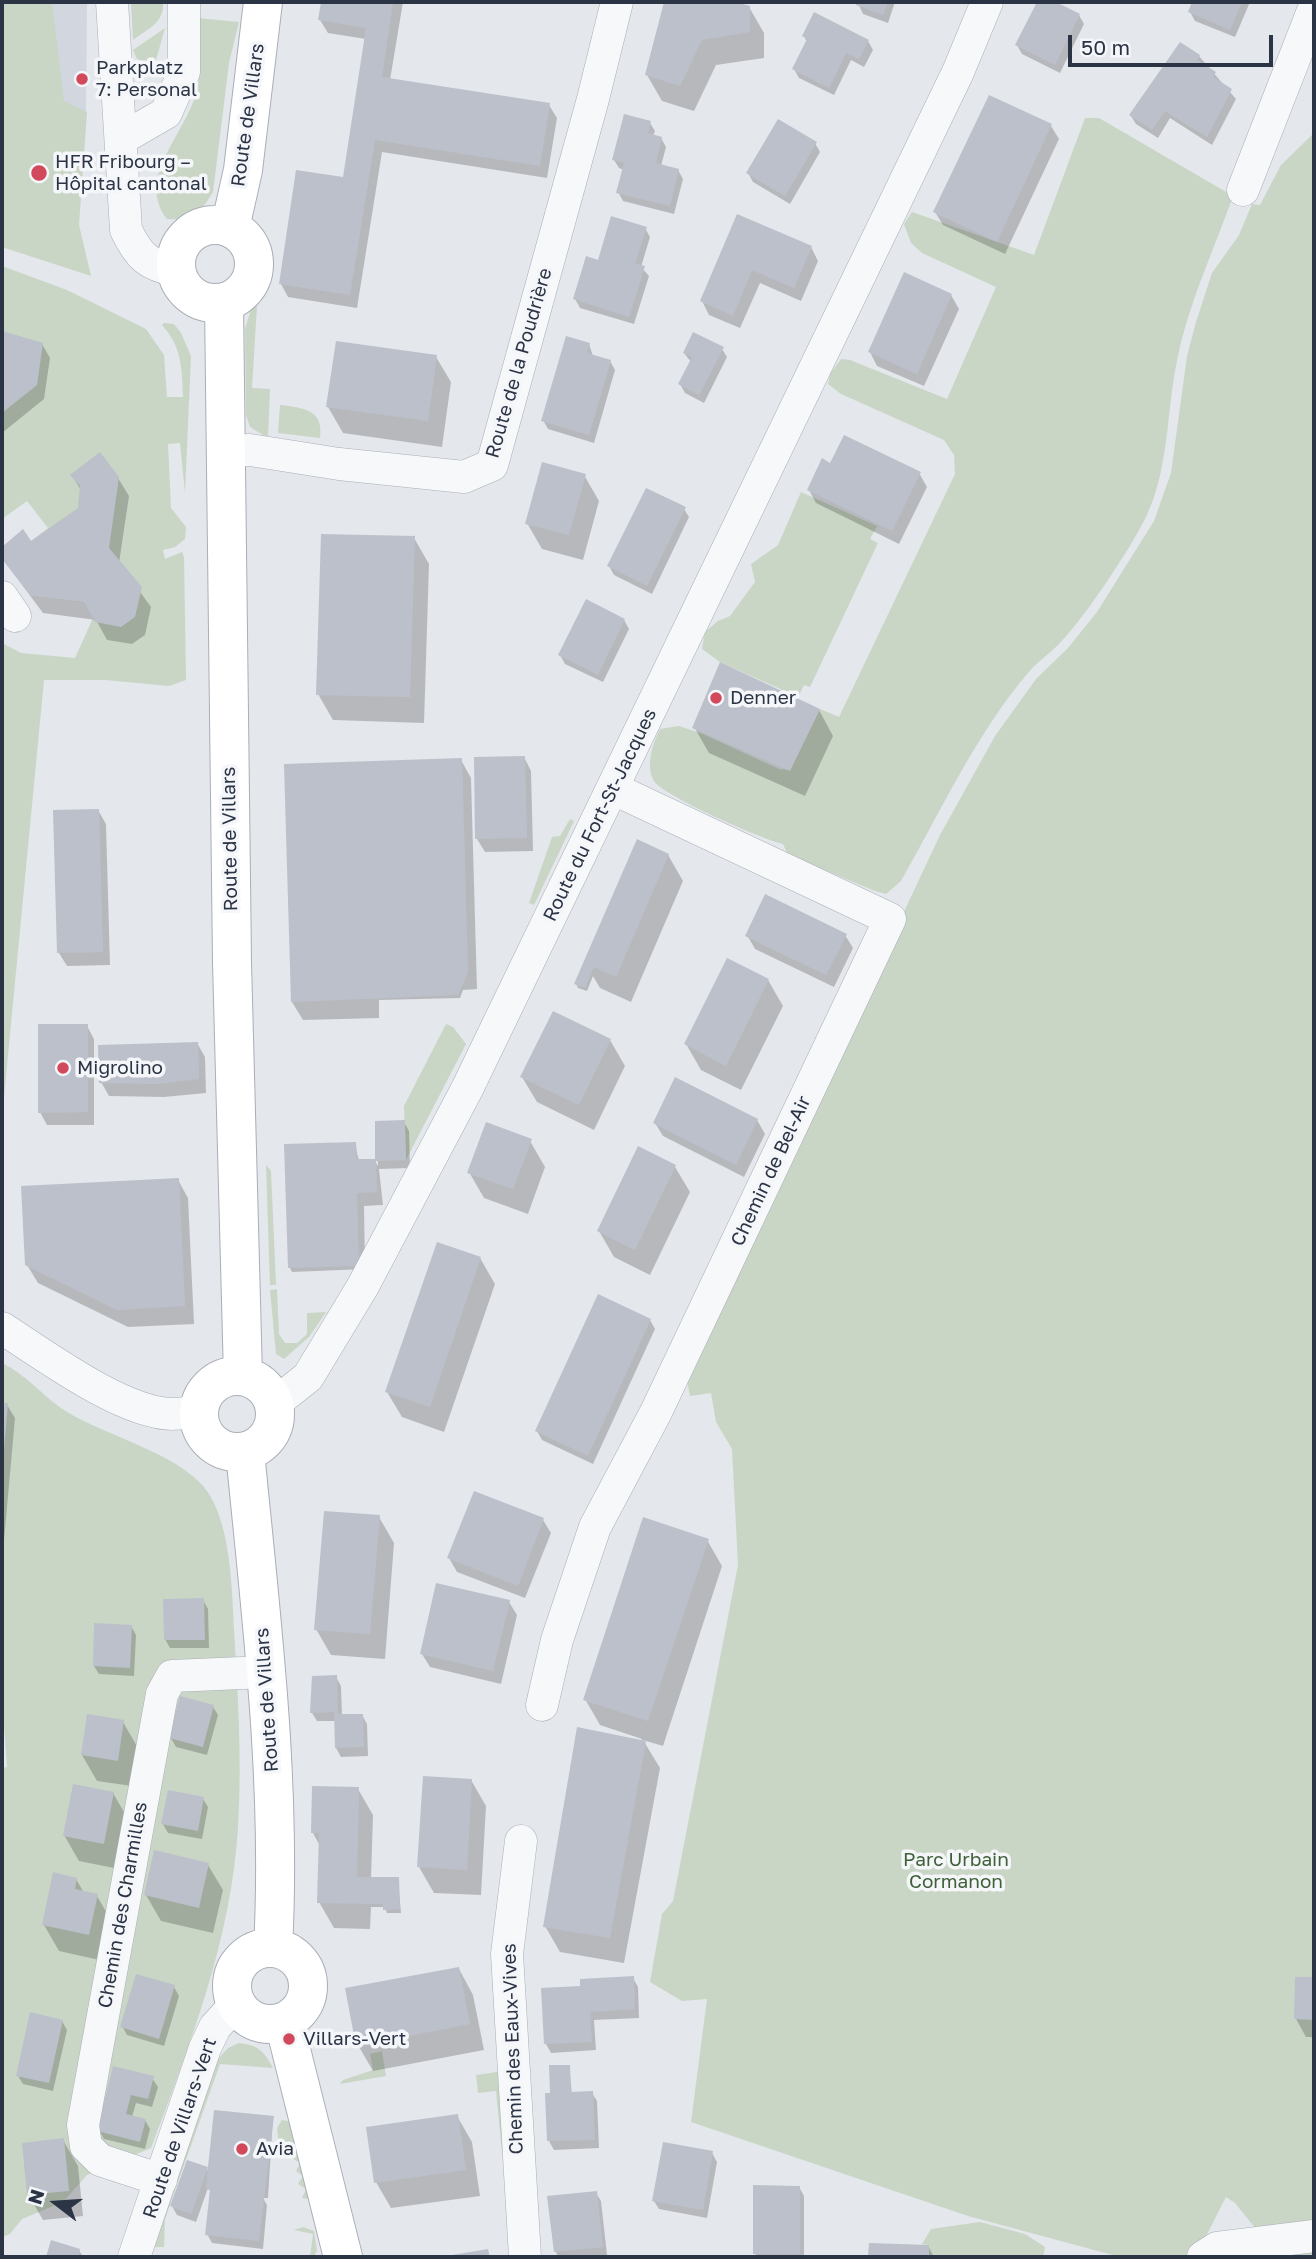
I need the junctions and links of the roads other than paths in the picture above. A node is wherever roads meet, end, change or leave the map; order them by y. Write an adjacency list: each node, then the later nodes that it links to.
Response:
1 (111, 2): 7 (street)
2 (184, 2): 7 (street)
3 (263, 2): 9 (main road, Route de Villars)
4 (617, 2): 12 (street, Route de la Poudrière)
5 (987, 2): 13 (street, Route du Fort-St-Jacques)
6 (1314, 8): 8 (street)
7 (121, 139): 10 (street)
8 (1243, 190)
9 (230, 228): 10 (main road); 11 (main road)
10 (177, 271): 11 (main road)
11 (224, 302): 12 (main road, Route de Villars)
12 (226, 451): 15 (main road, Route de Villars)
13 (614, 789): 16 (street, Route du Fort-St-Jacques); 20 (street, Chemin de Bel-Air)
14 (2, 1328): 17 (street)
15 (243, 1376): 16 (main road); 17 (main road)
16 (274, 1404): 18 (main road)
17 (199, 1411): 18 (main road)
18 (245, 1452): 19 (main road, Route de Villars)
19 (266, 1672): 22 (main road, Route de Villars); 25 (street, Chemin des Charmilles)
20 (542, 1705)
21 (521, 1841): 29 (street, Chemin des Eaux-Vives)
22 (273, 1948): 23 (main road); 24 (main road)
23 (236, 2004): 24 (main road); 25 (street, Route de Villars-Vert)
24 (284, 2022): 28 (main road)
25 (161, 2180): 27 (street, Route de Villars-Vert)
26 (1314, 2236): 30 (street)
27 (134, 2257)
28 (343, 2257)
29 (525, 2257)
30 (1203, 2257)

